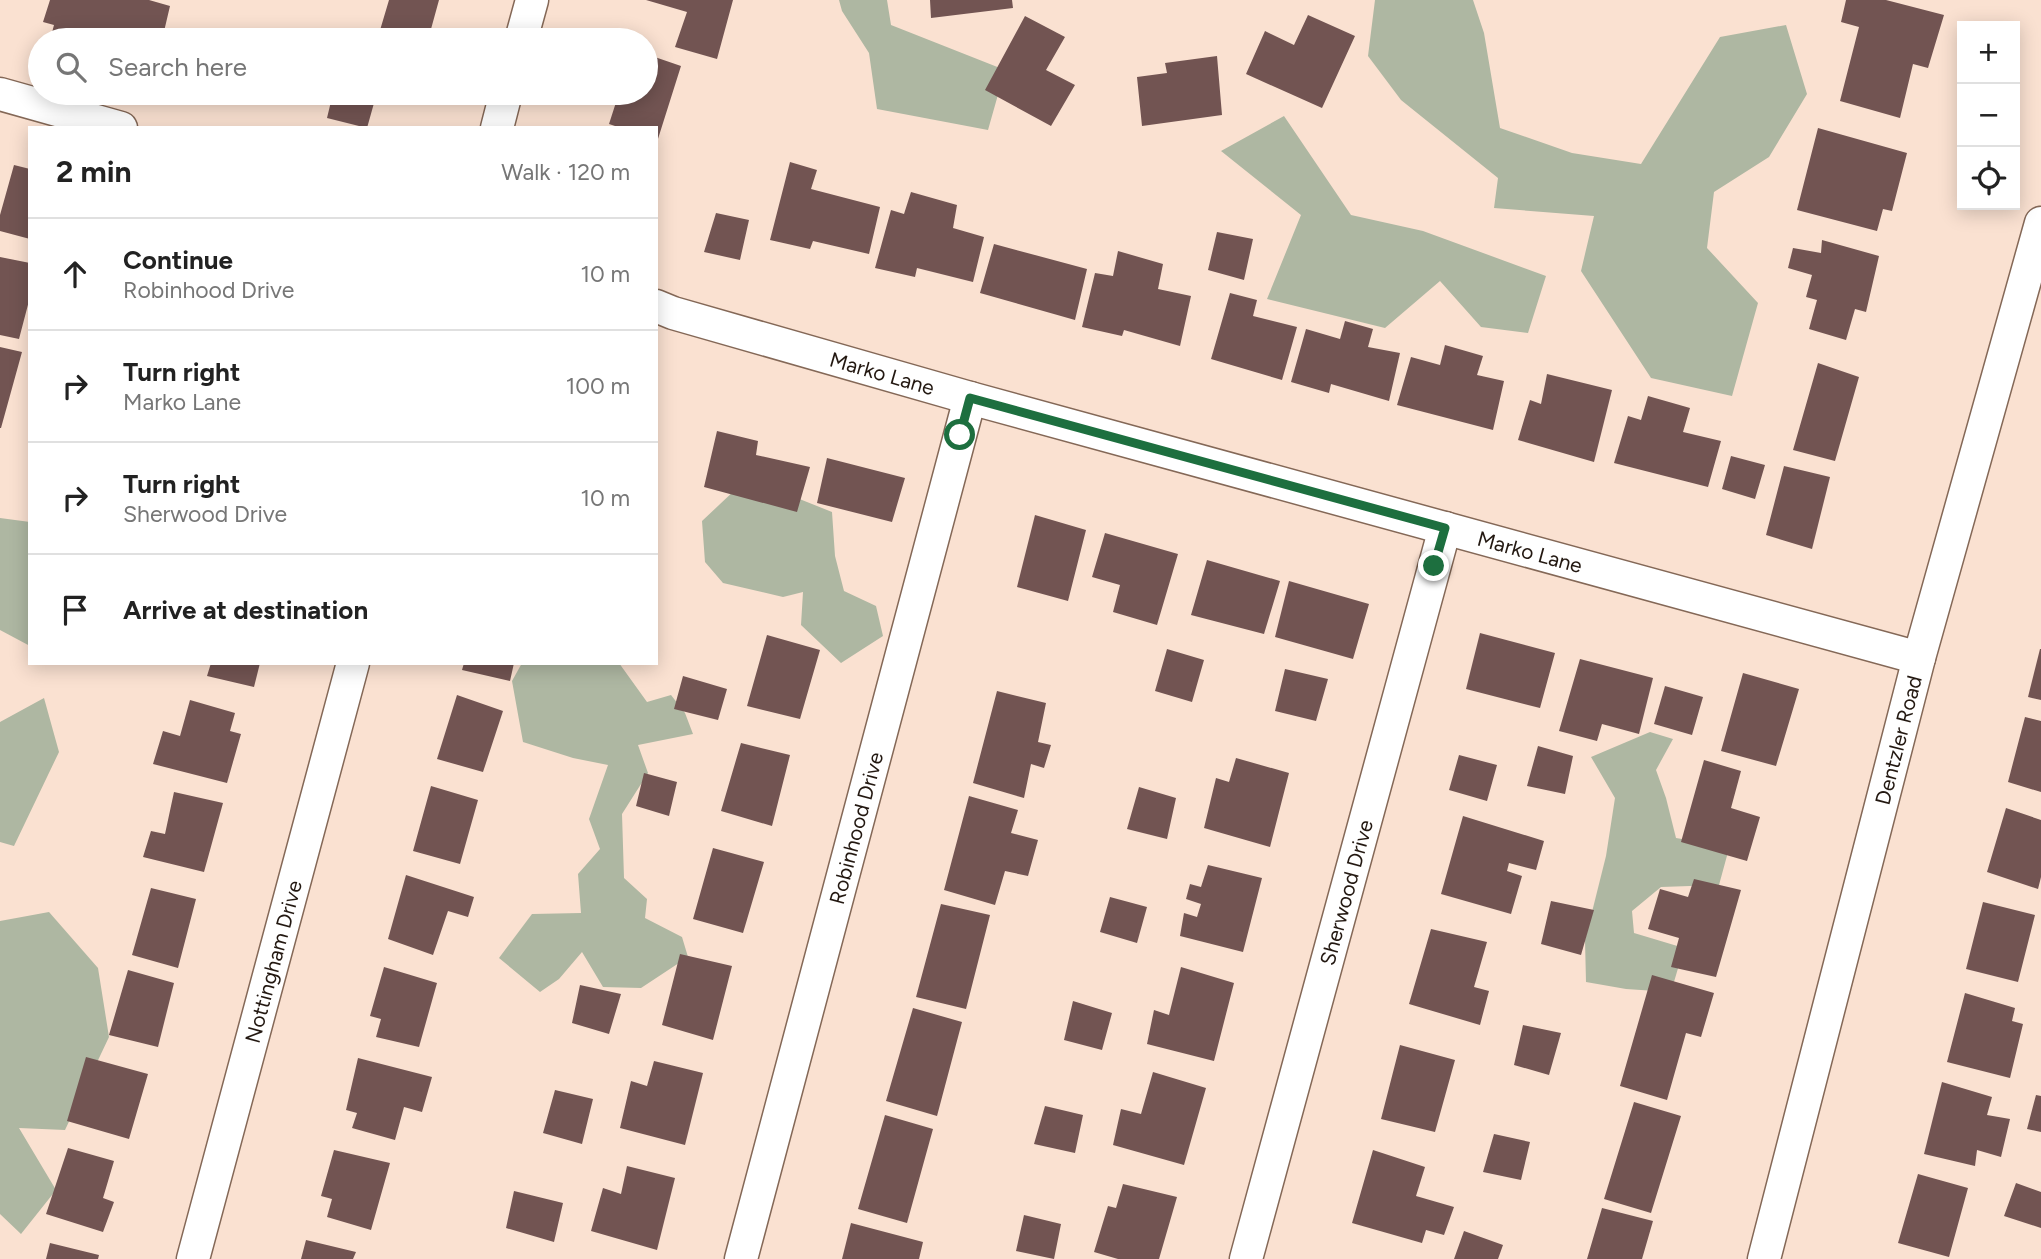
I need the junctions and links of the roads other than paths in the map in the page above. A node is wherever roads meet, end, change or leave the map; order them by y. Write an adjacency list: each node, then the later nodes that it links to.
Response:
1 (532, 0): 2 (street)
2 (524, 28)
3 (0, 94): 4 (street)
4 (28, 102)
5 (39, 105): 7 (street)
6 (503, 105): 8 (street)
7 (114, 126)
8 (498, 126)
9 (2041, 223): 13 (street, Dentzler Road)
10 (658, 307): 11 (street, Marko Lane)
11 (970, 398): 12 (street, Marko Lane); 16 (street, Robinhood Drive)
12 (1445, 528): 13 (street, Marko Lane); 17 (street, Sherwood Drive)
13 (1919, 657): 18 (street, Dentzler Road)
14 (352, 665): 15 (street, Nottingham Drive)
15 (193, 1259)
16 (741, 1259)
17 (1246, 1259)
18 (1764, 1259)

